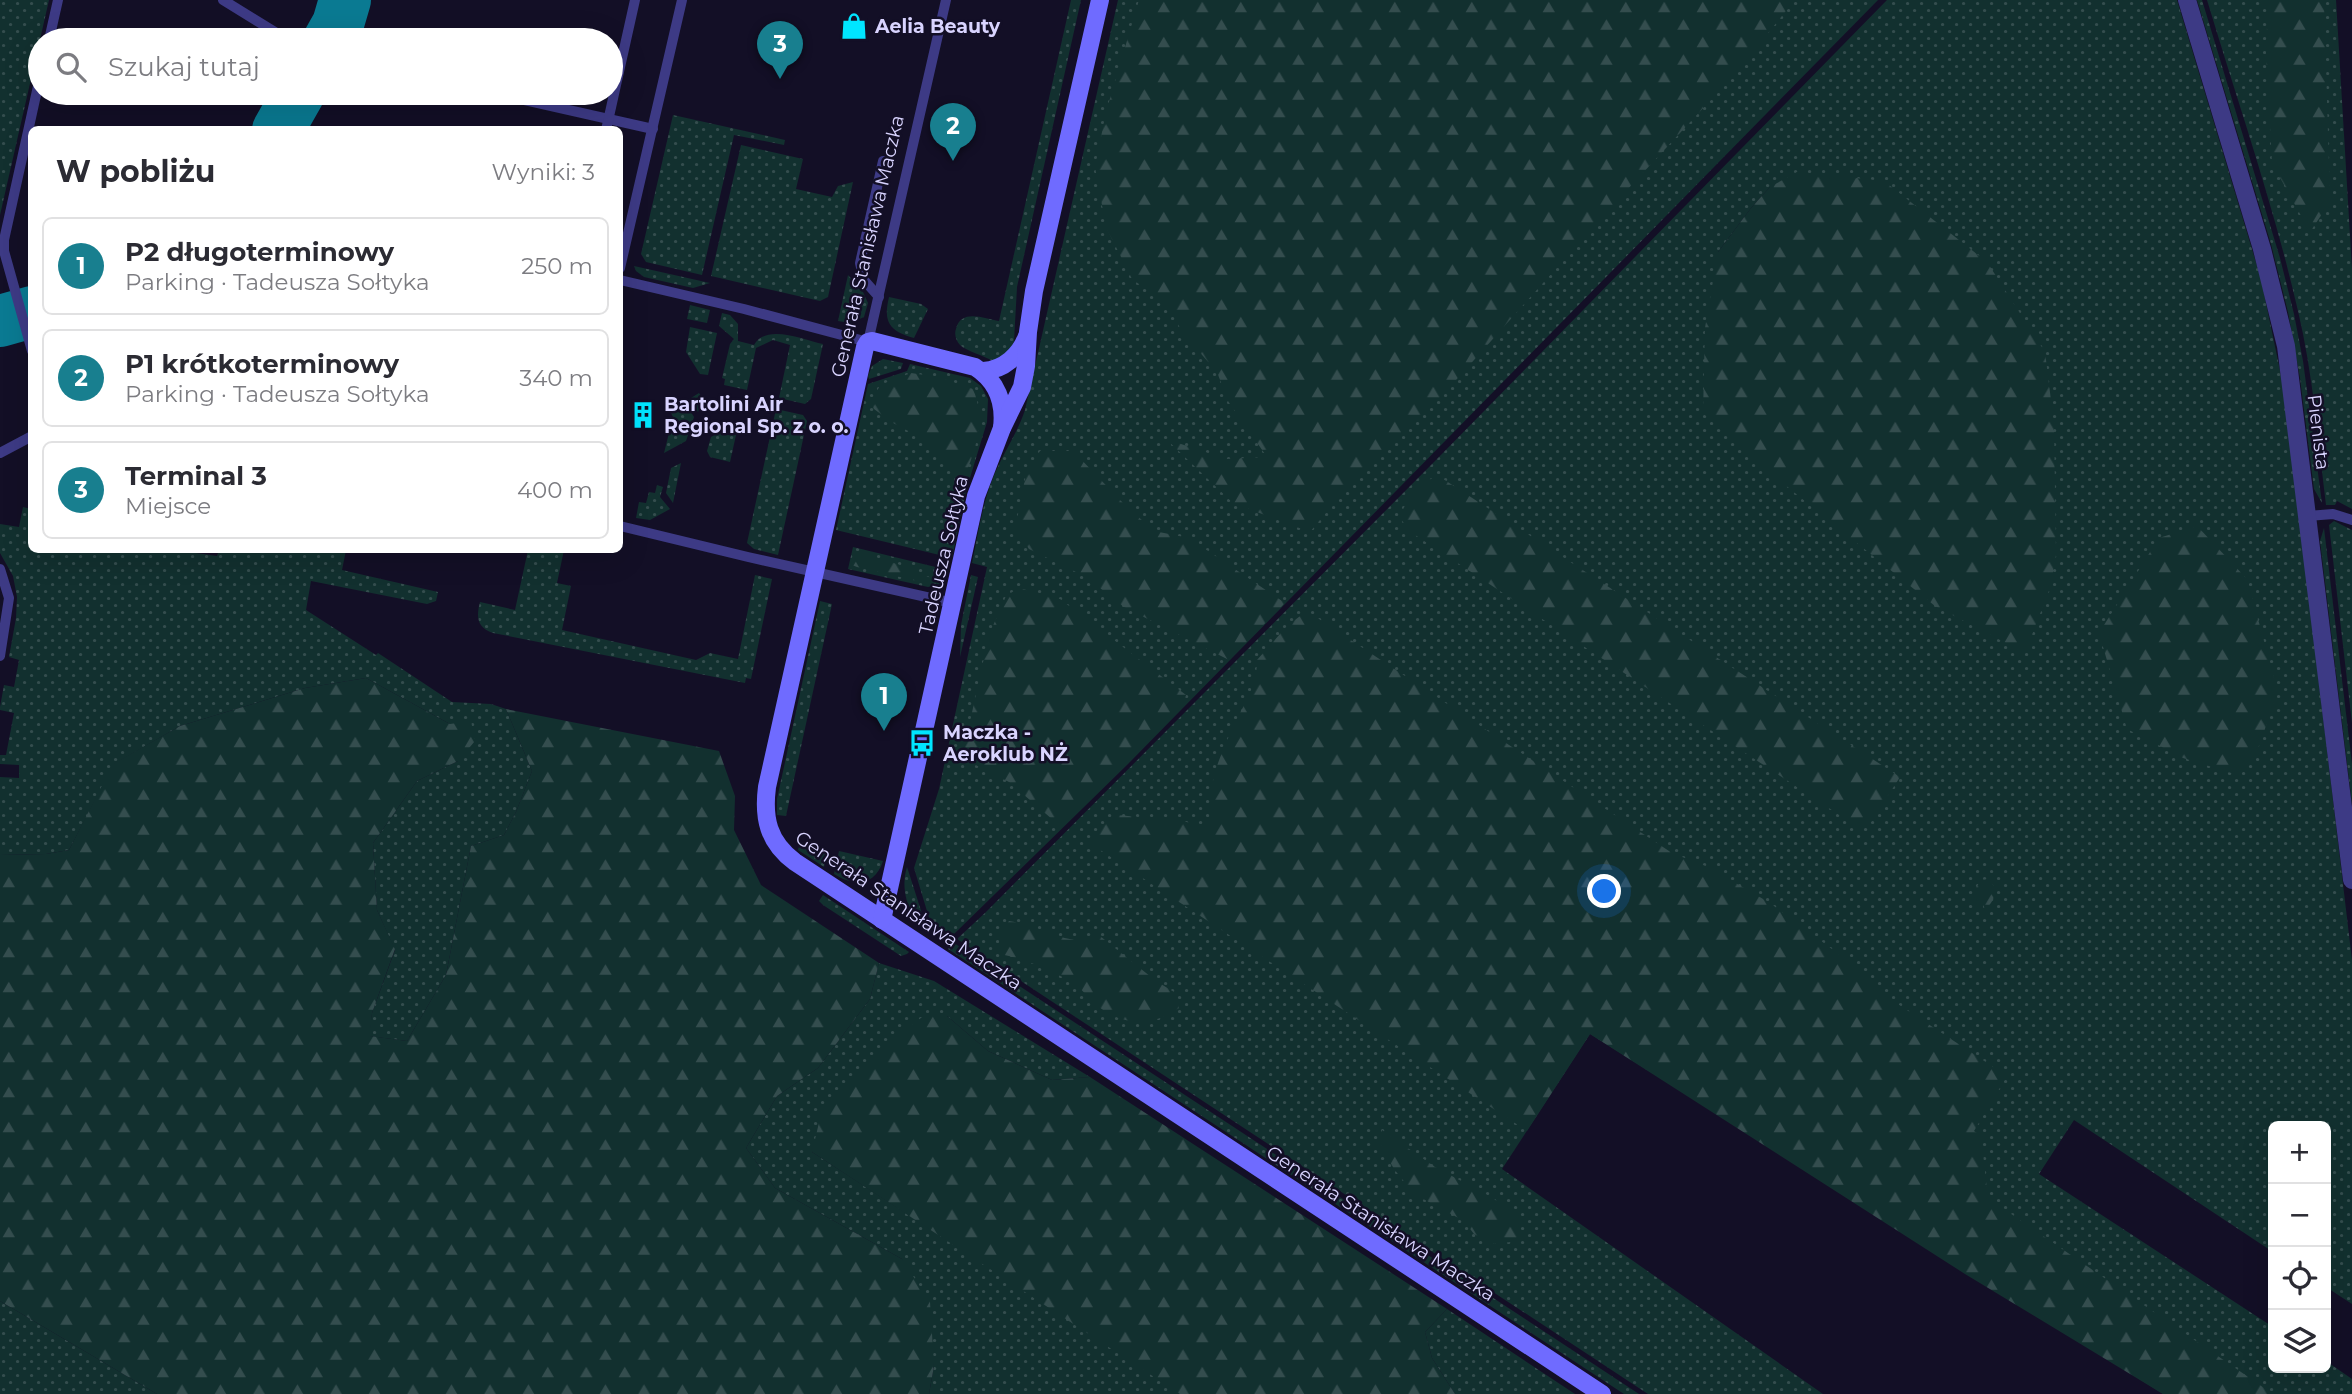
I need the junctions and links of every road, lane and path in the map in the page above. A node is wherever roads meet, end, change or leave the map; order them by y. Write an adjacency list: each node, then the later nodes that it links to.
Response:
1 (58, 0): 8 (lane)
2 (223, 0): 9 (lane)
3 (635, 0): 10 (lane)
4 (682, 0): 16 (lane)
5 (946, 0): 21 (lane, Generała Stanisława Maczka)
6 (1100, 0): 22 (street, Tadeusza Sołtyka)
7 (2187, 0): 29 (street, Pienista)
8 (52, 28)
9 (268, 28)
10 (623, 55)
11 (34, 105): 15 (lane)
12 (538, 105): 14 (lane)
13 (612, 105): 14 (lane)
14 (608, 124): 16 (lane)
15 (29, 126)
16 (653, 129): 19 (lane)
17 (28, 131): 23 (lane)
18 (883, 161): 21 (lane)
19 (623, 255)
20 (623, 281): 24 (lane)
21 (879, 297): 24 (lane, Generała Stanisława Maczka)
22 (1028, 332): 25 (street); 26 (street, Tadeusza Sołtyka)
23 (28, 337)
24 (868, 342): 25 (street); 33 (street, Generała Stanisława Maczka)
25 (983, 372): 26 (street)
26 (1002, 428): 34 (street, Tadeusza Sołtyka)
27 (28, 438): 28 (lane)
28 (0, 453)
29 (2308, 516): 30 (lane); 36 (street, Pienista)
30 (2352, 520)
31 (623, 527): 33 (lane)
32 (0, 569): 35 (lane)
33 (815, 572): 34 (lane); 37 (street, Generała Stanisława Maczka)
34 (953, 603): 37 (street, Tadeusza Sołtyka)
35 (0, 656)
36 (2352, 880)
37 (882, 920): 38 (street, Generała Stanisława Maczka)
38 (1602, 1394)

